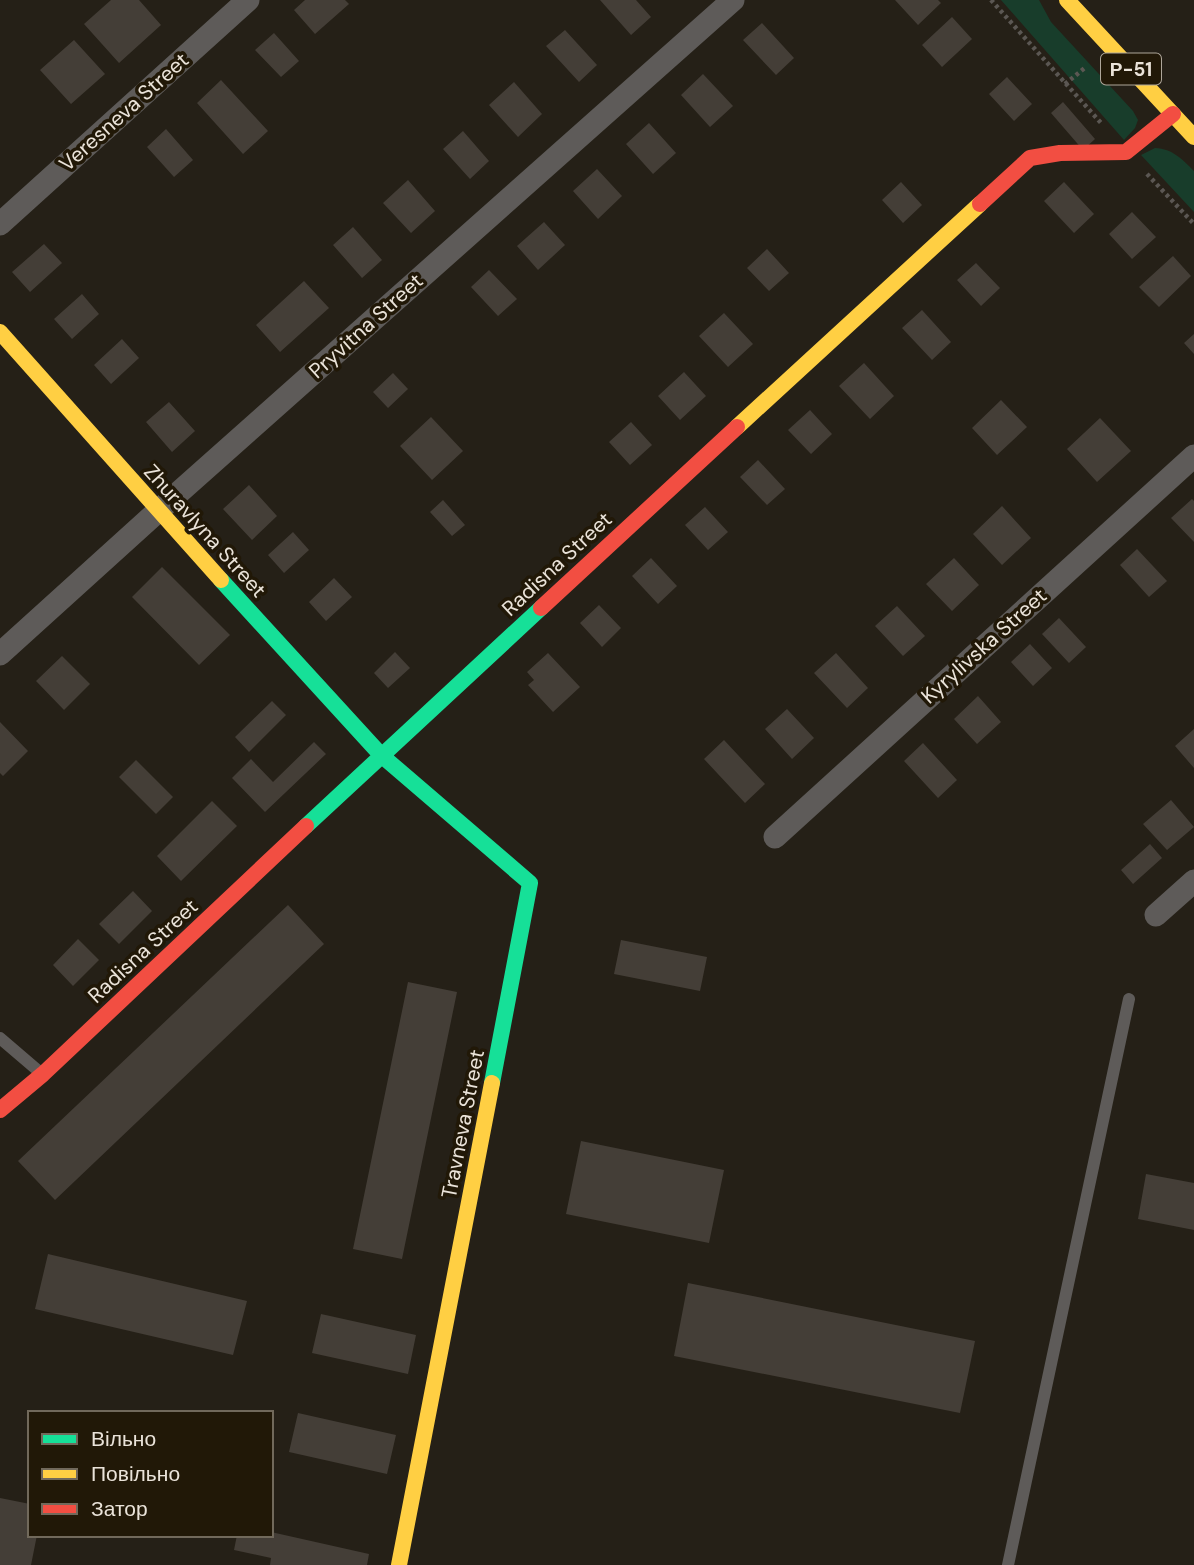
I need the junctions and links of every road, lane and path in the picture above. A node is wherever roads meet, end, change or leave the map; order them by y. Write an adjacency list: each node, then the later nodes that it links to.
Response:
1 (248, 0): 10 (street, Veresneva Street)
2 (733, 0): 14 (street, Pryvitna Street)
3 (991, 0): 6 (path)
4 (1067, 0): 7 (street, Р-51)
5 (1093, 61): 6 (path)
6 (1065, 84): 9 (path)
7 (1173, 114): 8 (street, Р-51); 9 (street)
8 (1194, 137)
9 (1126, 152): 11 (path); 16 (street, Radisna Street)
10 (0, 224)
11 (1194, 224)
12 (0, 332): 14 (street, Zhuravlyna Street)
13 (1194, 456): 17 (street, Kyrylivska Street)
14 (158, 511): 15 (street, Pryvitna Street); 16 (street, Zhuravlyna Street)
15 (0, 654)
16 (381, 755): 22 (street, Radisna Street); 24 (street, Travneva Street)
17 (775, 837)
18 (1194, 881): 19 (street)
19 (1156, 915)
20 (1129, 999): 25 (lane)
21 (0, 1038): 22 (lane)
22 (43, 1074): 23 (street, Radisna Street)
23 (0, 1110)
24 (398, 1565)
25 (1008, 1565)

